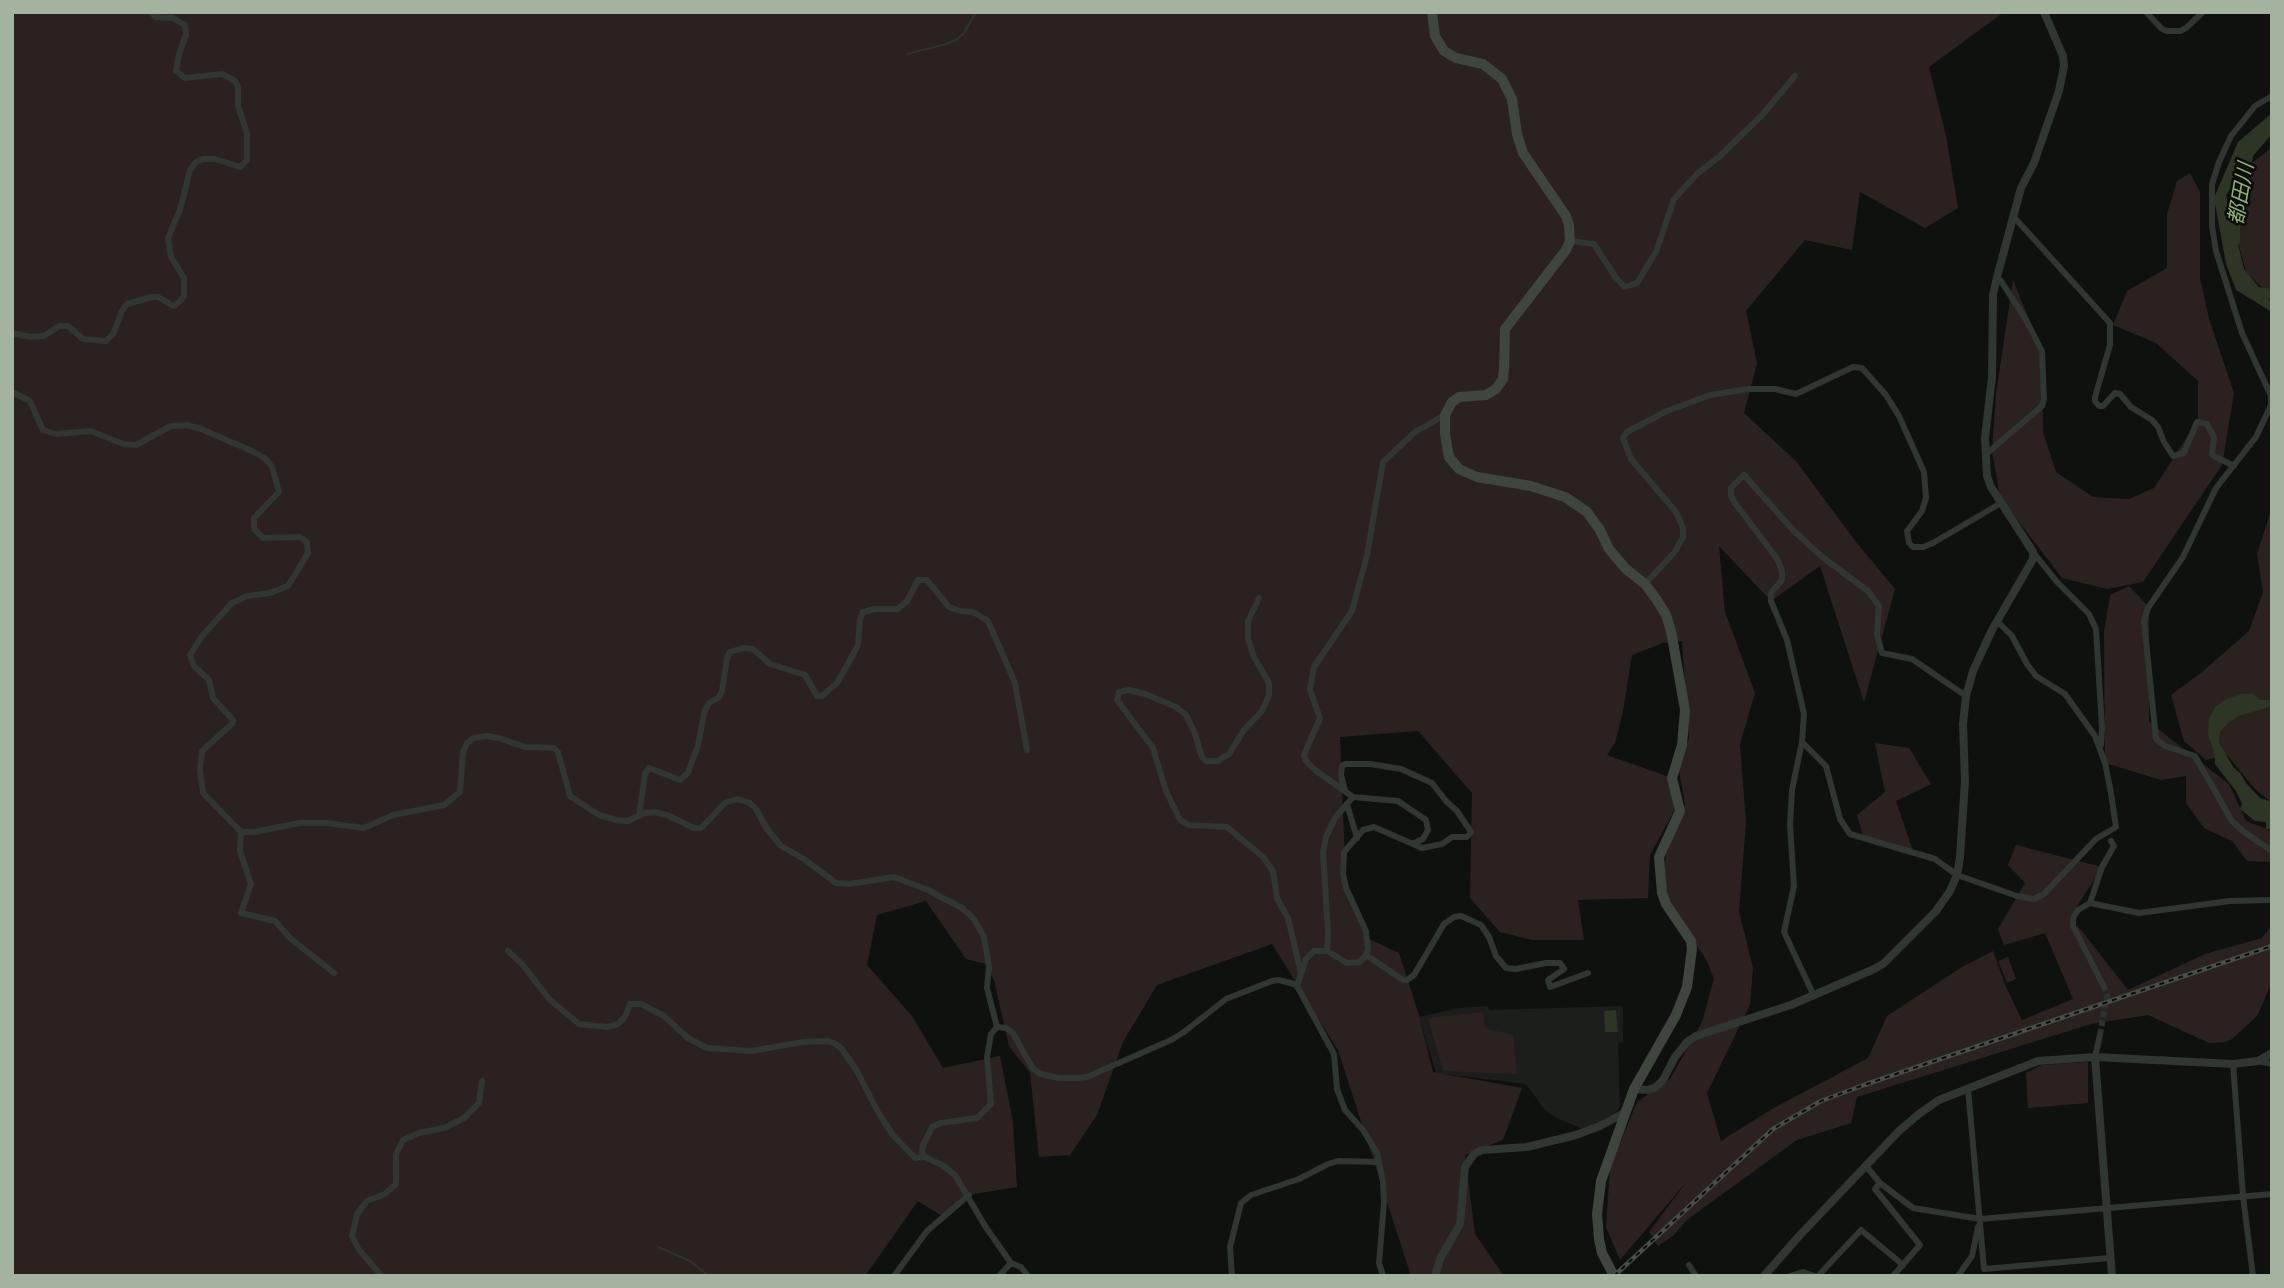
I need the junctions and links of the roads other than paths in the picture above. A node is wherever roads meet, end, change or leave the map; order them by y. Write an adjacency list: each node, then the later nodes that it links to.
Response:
1 (151, 12): 11 (street)
2 (1432, 12): 9 (main road)
3 (2044, 12): 8 (street)
4 (2146, 12): 5 (street)
5 (2203, 12)
6 (1796, 75): 9 (street)
7 (2272, 96): 15 (street)
8 (2013, 216): 10 (street); 15 (street)
9 (1570, 241): 13 (main road)
10 (1997, 278): 14 (street); 14 (street)
11 (12, 333)
12 (12, 393): 29 (street)
13 (1445, 415): 18 (main road); 25 (street)
14 (1985, 455): 16 (street)
15 (2234, 466): 33 (street)
16 (2001, 503): 17 (street); 18 (street)
17 (2034, 552): 20 (street); 23 (street)
18 (1644, 584): 55 (main road)
19 (1259, 598): 41 (street)
20 (1997, 621): 21 (street); 23 (street)
21 (1966, 696): 22 (street); 34 (street)
22 (1802, 741): 34 (street); 45 (street)
23 (2101, 747): 34 (street)
24 (1027, 750): 28 (street)
25 (1345, 791): 26 (street); 32 (street)
26 (1353, 797): 27 (street); 32 (street)
27 (1347, 804): 30 (street); 38 (street)
28 (639, 816): 29 (street); 46 (street)
29 (241, 832): 40 (street)
30 (1357, 838): 32 (street); 39 (street)
31 (2111, 841): 36 (street)
32 (1413, 843)
33 (2272, 850)
34 (1957, 875): 45 (street)
35 (2272, 900): 36 (street)
36 (2090, 903): 44 (street)
37 (508, 951): 57 (street)
38 (1327, 951): 39 (street); 41 (street)
39 (1366, 955): 42 (street)
40 (334, 973)
41 (1301, 973): 43 (street)
42 (1588, 973)
43 (1297, 986): 46 (street); 58 (street)
44 (2104, 987)
45 (1814, 996): 55 (street)
46 (997, 1027): 57 (street)
47 (2101, 1035): 49 (street)
48 (2272, 1054): 50 (street)
49 (2095, 1057): 51 (street); 54 (street); 64 (street)
50 (2258, 1060): 51 (street); 52 (street)
51 (2233, 1064): 63 (street)
52 (2272, 1064)
53 (482, 1080): 71 (street)
54 (1968, 1088): 59 (street); 65 (street)
55 (1633, 1089): 56 (main road)
56 (1624, 1112): 70 (main road); 77 (street)
57 (925, 1157): 62 (street)
58 (1378, 1162): 75 (street); 76 (street)
59 (1866, 1166): 60 (street); 79 (street)
60 (1880, 1183): 65 (street); 69 (street)
61 (2272, 1194): 63 (street)
62 (969, 1195): 67 (street); 72 (street)
63 (2243, 1196): 64 (street); 85 (street)
64 (2106, 1207): 65 (street); 66 (street)
65 (1980, 1219): 66 (street); 83 (street)
66 (2110, 1258): 84 (street)
67 (1011, 1263): 73 (street); 74 (street)
68 (1689, 1265): 78 (street)
69 (1903, 1265): 81 (street); 82 (street)
70 (1612, 1272)
71 (382, 1276)
72 (894, 1276)
73 (999, 1276)
74 (1028, 1276)
75 (1232, 1276)
76 (1384, 1276)
77 (1435, 1276)
78 (1696, 1276)
79 (1764, 1276)
80 (1790, 1276): 81 (street)
81 (1816, 1276)
82 (1893, 1276)
83 (1958, 1276)
84 (2112, 1276)
85 (2253, 1276)

